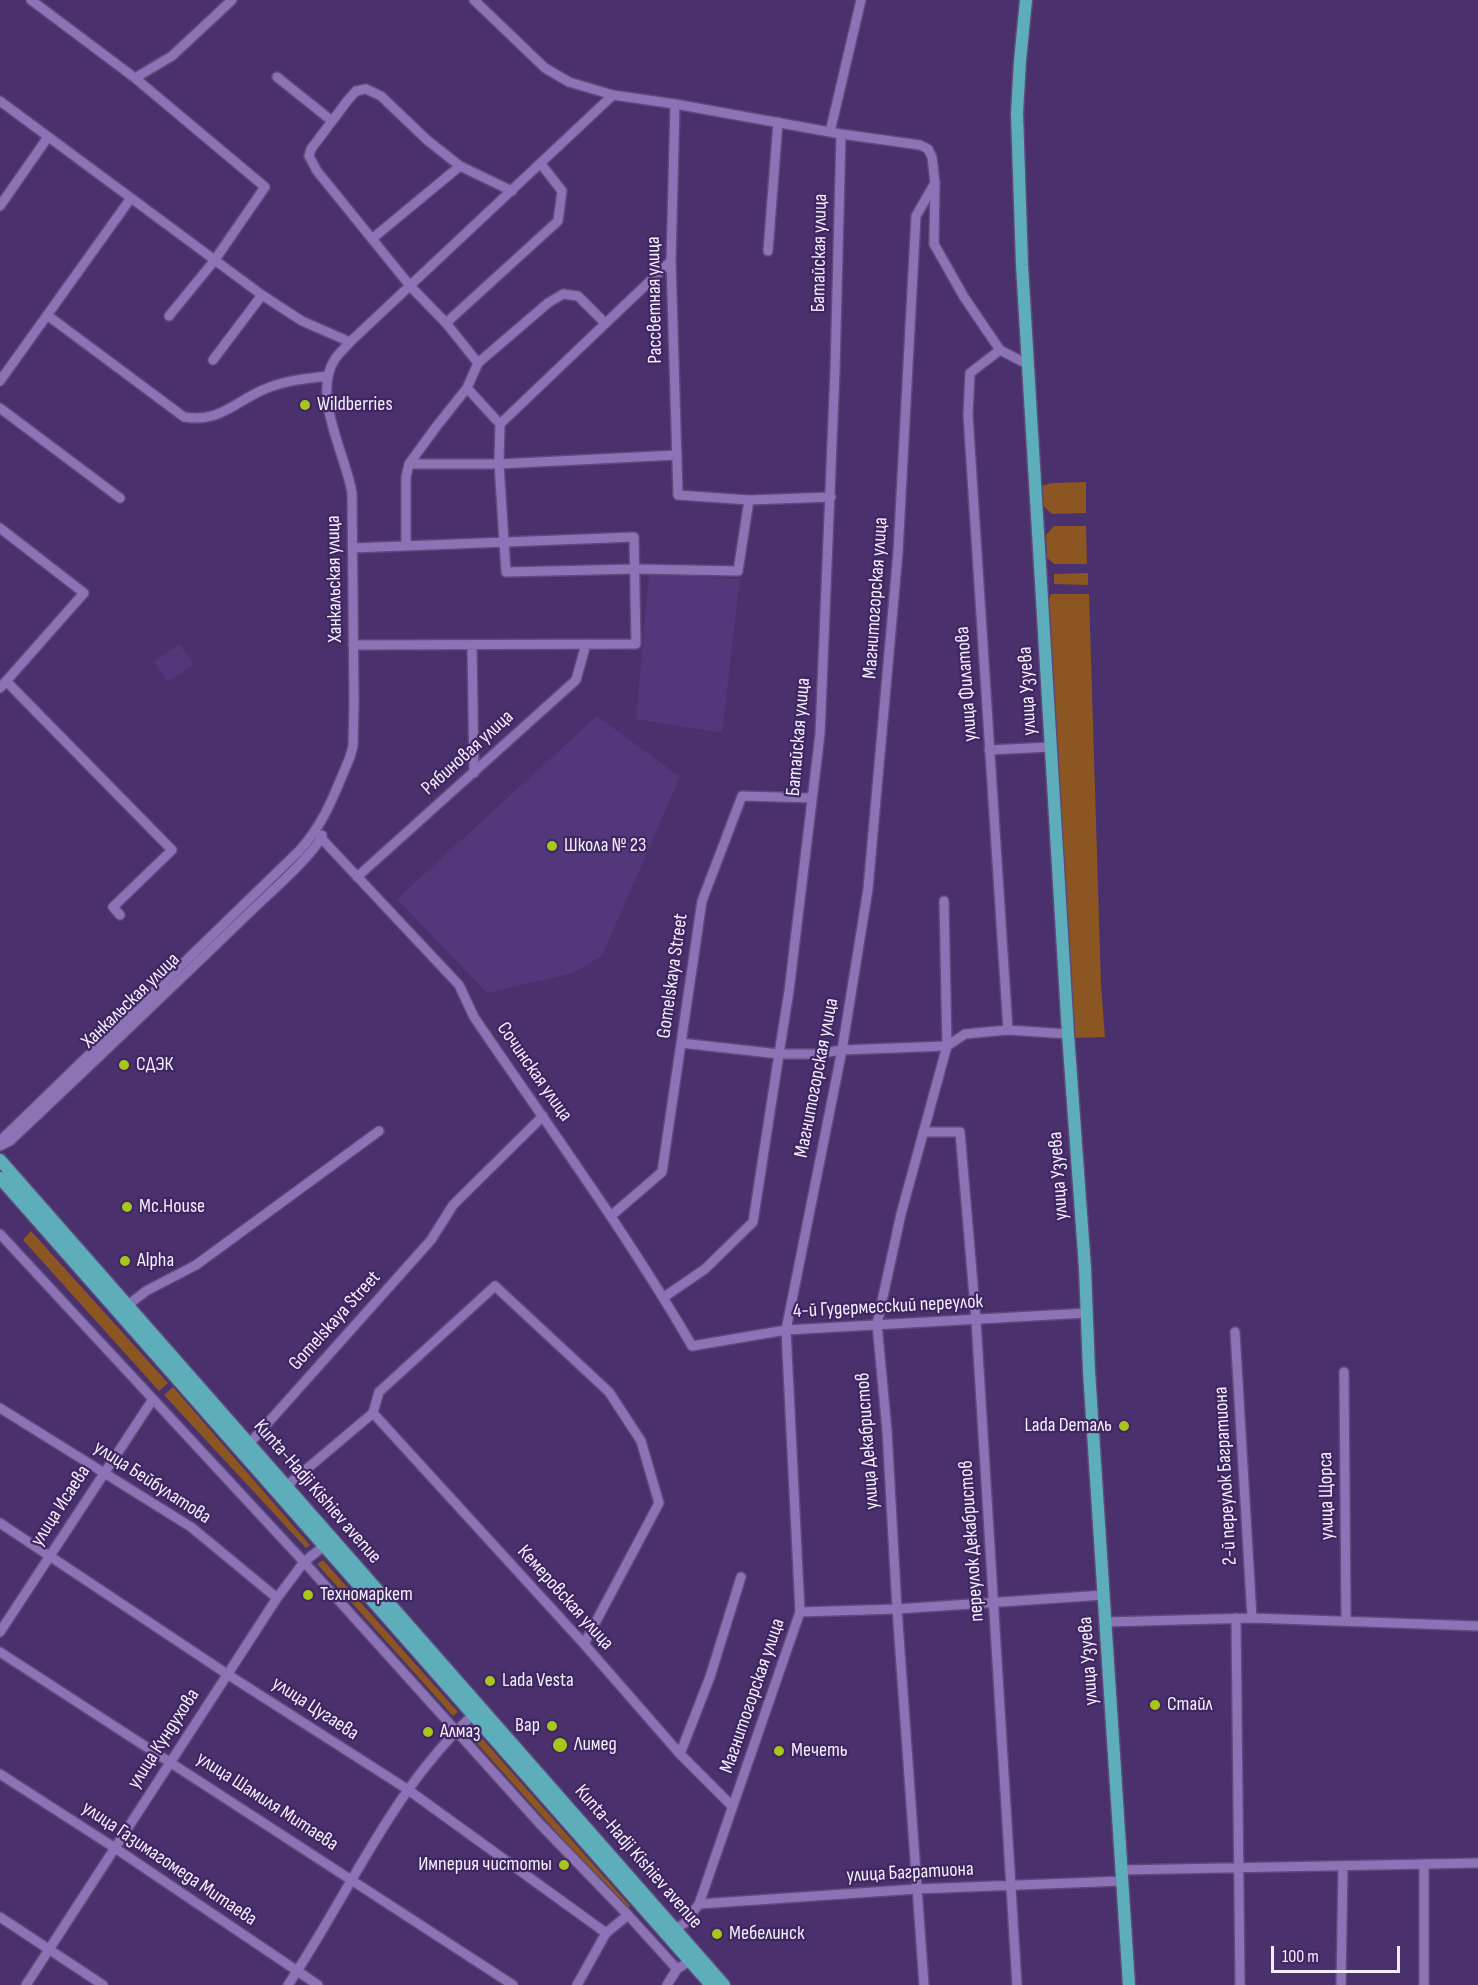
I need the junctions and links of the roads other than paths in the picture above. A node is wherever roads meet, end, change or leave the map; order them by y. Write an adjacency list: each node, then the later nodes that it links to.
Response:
1 (31, 0): 7 (street)
2 (232, 0): 7 (street)
3 (474, 0): 8 (street)
4 (861, 0): 13 (street)
5 (1026, 0): 36 (main road, улица Узуева)
6 (277, 77): 11 (street)
7 (135, 78): 24 (street)
8 (613, 95): 10 (street); 16 (street, Ханкальская улица)
9 (0, 101): 15 (street)
10 (675, 104): 12 (street); 25 (street, Рассветная улица)
11 (332, 121): 17 (street); 22 (street)
12 (778, 123): 13 (street); 23 (street)
13 (830, 132): 14 (street)
14 (841, 134): 18 (street); 45 (street, Батайская улица)
15 (48, 137): 20 (street); 21 (street)
16 (541, 164): 19 (street, Ханкальская улица); 30 (street)
17 (460, 166): 19 (street); 22 (street)
18 (934, 183): 33 (street); 70 (street, Магнитогорская улица)
19 (512, 191): 26 (street, Ханкальская улица)
20 (131, 198): 24 (street); 28 (street)
21 (0, 206)
22 (373, 238): 26 (street)
23 (768, 251)
24 (214, 261): 27 (street); 29 (street)
25 (671, 261): 31 (street); 42 (street, Рассветная улица)
26 (411, 286): 30 (street); 32 (street, Ханкальская улица)
27 (262, 296): 32 (street); 34 (street)
28 (47, 315): 37 (street); 38 (street)
29 (169, 316)
30 (446, 323): 35 (street)
31 (605, 323): 35 (street); 41 (street)
32 (350, 342): 37 (street, Ханкальская улица)
33 (1000, 350): 36 (street); 58 (street, улица Филатова)
34 (213, 360)
35 (478, 363): 39 (street)
36 (1027, 364): 57 (main road, улица Узуева)
37 (328, 376): 51 (street, Ханкальская улица)
38 (0, 381)
39 (467, 388): 41 (street); 43 (street)
40 (0, 408): 46 (street)
41 (500, 424): 44 (street)
42 (677, 455): 44 (street); 47 (street, Рассветная улица)
43 (409, 464): 44 (street); 50 (street)
44 (499, 464): 49 (street)
45 (831, 497): 47 (street); 60 (street, Батайская улица)
46 (120, 498)
47 (749, 500): 52 (street)
48 (0, 528): 56 (street)
49 (504, 541): 50 (street); 52 (street); 52 (street)
50 (406, 546): 51 (street)
51 (352, 548): 54 (street, Ханкальская улица)
52 (636, 569): 53 (street)
53 (586, 644): 55 (street); 59 (street, Рябиновая улица)
54 (353, 645): 55 (street); 61 (street, Ханкальская улица)
55 (472, 645): 59 (street)
56 (3, 684): 65 (street)
57 (1050, 747): 58 (street); 67 (main road, улица Узуева)
58 (989, 750): 66 (street, улица Филатова)
59 (474, 773): 63 (street, Рябиновая улица)
60 (812, 798): 68 (street, Gomelskaya Street); 71 (street, Батайская улица)
61 (323, 821): 62 (street, Ханкальская улица); 75 (street, Ханкальская улица)
62 (321, 838): 63 (street, Сочинская улица); 76 (street, Ханкальская улица)
63 (357, 877): 72 (street, Сочинская улица)
64 (944, 901): 69 (street, улица Декабристов)
65 (120, 915)
66 (1008, 1030): 67 (street); 69 (street)
67 (1068, 1034): 84 (main road, улица Узуева)
68 (681, 1043): 71 (street); 79 (street, Gomelskaya Street)
69 (947, 1046): 70 (street); 74 (street, улица Декабристов)
70 (842, 1050): 71 (street); 87 (street, Магнитогорская улица)
71 (780, 1054): 82 (street, Батайская улица)
72 (543, 1116): 79 (street, Сочинская улица); 94 (street, Gomelskaya Street)
73 (379, 1131): 83 (street)
74 (923, 1132): 85 (street, переулок Декабристов); 86 (street, улица Декабристов)
75 (0, 1141)
76 (0, 1146)
77 (0, 1160): 83 (main road, Kunta-Hadji Kishiev avenue)
78 (0, 1178): 81 (main road, Kunta-Hadji Kishiev avenue)
79 (612, 1215): 82 (street, Сочинская улица)
80 (2, 1240): 91 (street)
81 (90, 1280): 83 (street); 96 (main road, Kunta-Hadji Kishiev avenue)
82 (664, 1297): 89 (street, Сочинская улица)
83 (128, 1305): 94 (main road, Kunta-Hadji Kishiev avenue)
84 (1086, 1312): 85 (street, 4-й Гудермесский переулок); 103 (main road, улица Узуева)
85 (976, 1320): 86 (street, 4-й Гудермесский переулок); 105 (street, переулок Декабристов)
86 (877, 1324): 87 (street, 4-й Гудермесский переулок); 106 (street, улица Декабристов)
87 (786, 1330): 89 (street, 4-й Гудермесский переулок); 107 (street, Магнитогорская улица)
88 (1235, 1332): 109 (street, 2-й переулок Багратиона)
89 (692, 1346)
90 (1344, 1372): 110 (street, улица Щорса)
91 (153, 1399): 95 (street, улица Исаева); 101 (street)
92 (0, 1408): 95 (street, улица Бейбулатова)
93 (373, 1413): 96 (street); 114 (street, Кемеровская улица); 114 (street)
94 (249, 1444): 96 (main road, Kunta-Hadji Kishiev avenue)
95 (104, 1472): 99 (street, улица Исаева); 104 (street, улица Бейбулатова)
96 (283, 1490): 98 (main road, Kunta-Hadji Kishiev avenue); 100 (main road, Kunta-Hadji Kishiev avenue)
97 (0, 1523): 99 (street, улица Цугаева)
98 (325, 1545): 100 (street); 101 (street, улица Кундухова); 117 (main road, Kunta-Hadji Kishiev avenue)
99 (50, 1555): 113 (street, улица Исаева); 116 (street, улица Цугаева)
100 (351, 1561): 118 (main road, Kunta-Hadji Kishiev avenue)
101 (304, 1562): 104 (street, улица Кундухова); 119 (street)
102 (741, 1577): 120 (street)
103 (1104, 1595): 105 (street); 111 (main road, улица Узуева)
104 (277, 1598): 116 (street, улица Кундухова)
105 (994, 1603): 106 (street); 132 (street, переулок Декабристов)
106 (897, 1609): 107 (street); 133 (street, улица Декабристов)
107 (800, 1612): 124 (street, Магнитогорская улица)
108 (1236, 1618): 109 (street); 111 (street); 129 (street)
109 (1252, 1618): 110 (street)
110 (1346, 1620): 112 (street)
111 (1106, 1622): 130 (main road, улица Узуева)
112 (1478, 1626)
113 (0, 1632)
114 (584, 1644): 120 (street, Кемеровская улица)
115 (0, 1652): 121 (street, улица Шамиля Митаева)
116 (227, 1674): 121 (street, улица Кундухова); 123 (street, улица Цугаева)
117 (474, 1714): 118 (street); 119 (street); 137 (main road, Kunta-Hadji Kishiev avenue)
118 (496, 1726): 138 (main road, Kunta-Hadji Kishiev avenue)
119 (455, 1731): 123 (street); 135 (street)
120 (680, 1754): 124 (street, Кемеровская улица)
121 (171, 1761): 125 (street, улица Кундухова); 131 (street, улица Шамиля Митаева)
122 (0, 1774): 125 (street, улица Газимагомеда Митаева)
123 (407, 1789): 131 (street); 139 (street, улица Цугаева)
124 (732, 1806): 134 (street, Магнитогорская улица)
125 (115, 1848): 140 (street, улица Кундухова); 143 (street, улица Газимагомеда Митаева)
126 (1478, 1863): 127 (street, улица Багратиона)
127 (1424, 1864): 128 (street, улица Багратиона); 158 (street)
128 (1343, 1866): 129 (street, улица Багратиона); 157 (street)
129 (1239, 1868): 130 (street, улица Багратиона); 156 (street)
130 (1122, 1875): 132 (street, улица Багратиона); 155 (main road, улица Узуева)
131 (352, 1879): 143 (street); 149 (street, улица Шамиля Митаева)
132 (1010, 1886): 133 (street, улица Багратиона); 154 (street, переулок Декабристов)
133 (917, 1889): 134 (street, улица Багратиона); 153 (street, улица Декабристов)
134 (699, 1904): 138 (street, Магнитогорская улица)
135 (628, 1915): 139 (street); 142 (street)
136 (0, 1917): 140 (street)
137 (650, 1917): 138 (street); 141 (main road, Kunta-Hadji Kishiev avenue)
138 (675, 1929): 144 (main road, Kunta-Hadji Kishiev avenue)
139 (606, 1933): 150 (street)
140 (48, 1950): 145 (street, улица Кундухова); 146 (street)
141 (690, 1961): 142 (street); 144 (main road, Kunta-Hadji Kishiev avenue)
142 (677, 1969): 151 (street)
143 (297, 1971): 147 (street); 148 (street, улица Газимагомеда Митаева)
144 (712, 1979): 152 (main road, Kunta-Hadji Kishiev avenue)
145 (26, 1985)
146 (103, 1985)
147 (288, 1985)
148 (318, 1985)
149 (513, 1985)
150 (577, 1985)
151 (667, 1985)
152 (724, 1985)
153 (924, 1985)
154 (1017, 1985)
155 (1129, 1985)
156 (1240, 1985)
157 (1341, 1985)
158 (1424, 1985)

